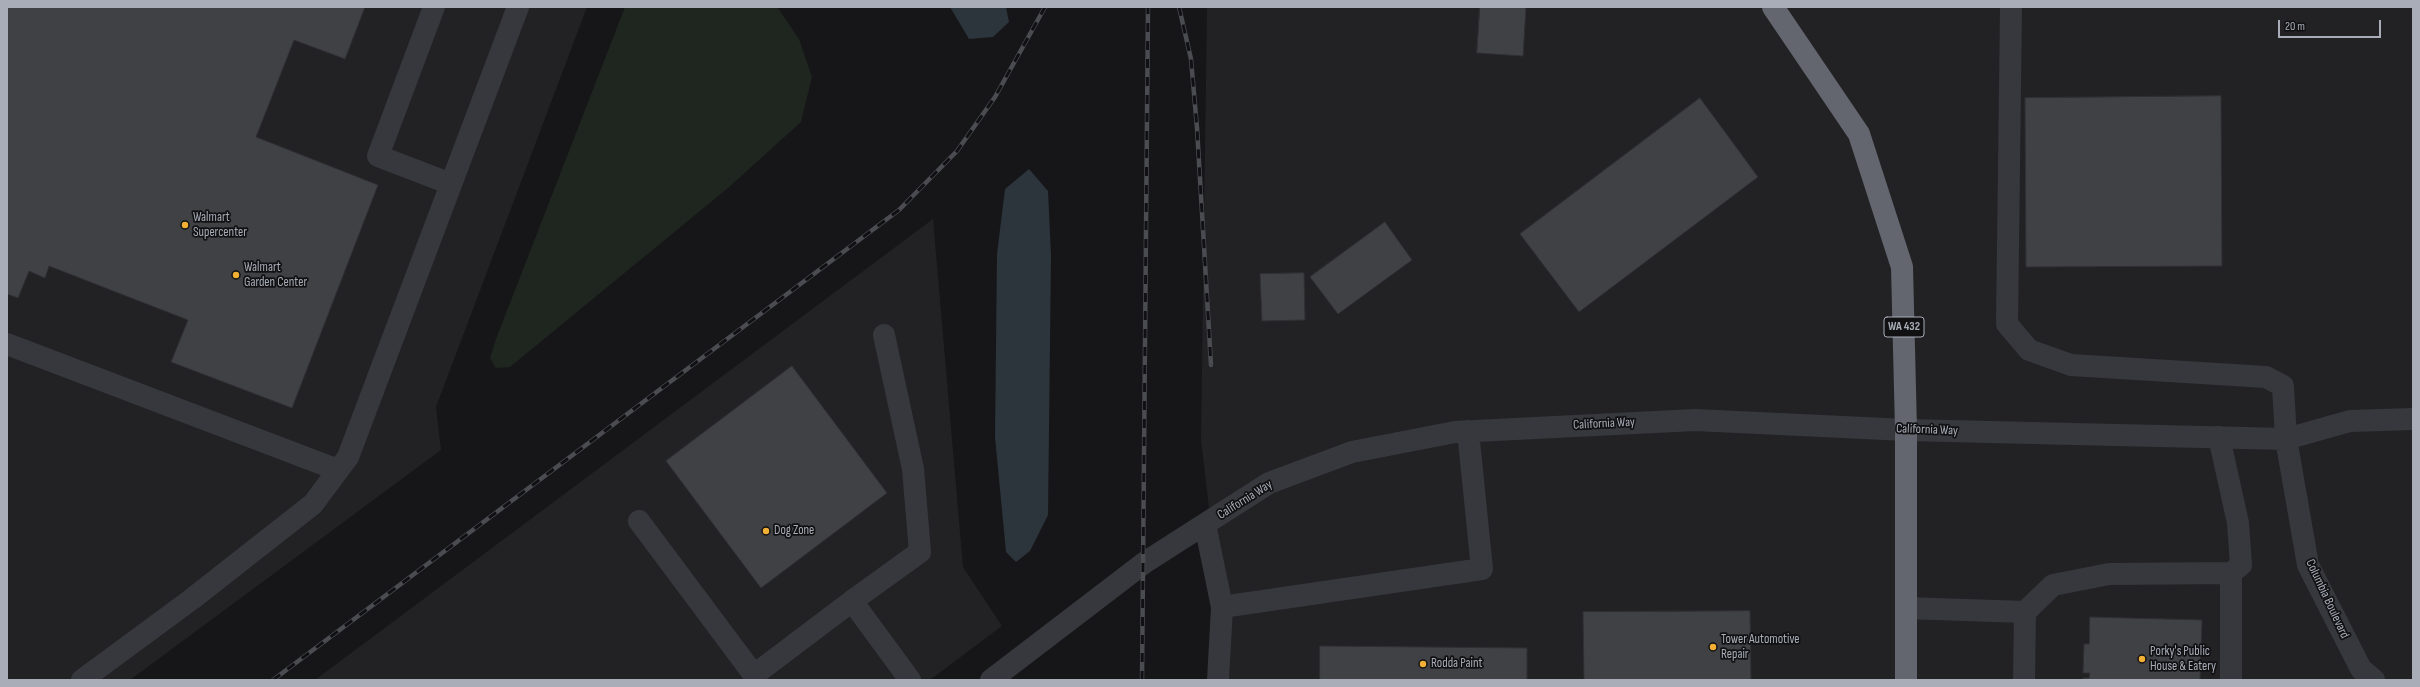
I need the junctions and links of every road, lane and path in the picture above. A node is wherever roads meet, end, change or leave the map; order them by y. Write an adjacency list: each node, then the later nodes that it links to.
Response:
1 (434, 7): 5 (street)
2 (518, 7): 5 (street)
3 (1773, 7): 9 (highway, WA 432)
4 (2011, 7): 12 (street, Columbia Boulevard)
5 (451, 184): 13 (street)
6 (884, 334): 17 (street)
7 (7, 344): 13 (street)
8 (2413, 419): 12 (street, California Way)
9 (1906, 430): 10 (street, California Way); 11 (street, California Way); 19 (highway, WA 432)
10 (1468, 431): 15 (street, California Way); 18 (street)
11 (2220, 437): 12 (street, California Way); 16 (street)
12 (2286, 439): 28 (street, Columbia Boulevard)
13 (338, 470): 21 (street)
14 (639, 521): 17 (street)
15 (1205, 524): 18 (street); 23 (street, California Way)
16 (2231, 573): 20 (street); 27 (street)
17 (852, 601): 22 (street)
18 (1222, 607): 24 (street)
19 (1906, 608): 20 (street); 25 (highway, WA 432)
20 (2025, 612): 26 (street)
21 (82, 680)
22 (910, 680)
23 (992, 680)
24 (1218, 680)
25 (1906, 680)
26 (2024, 680)
27 (2231, 680)
28 (2374, 680)

